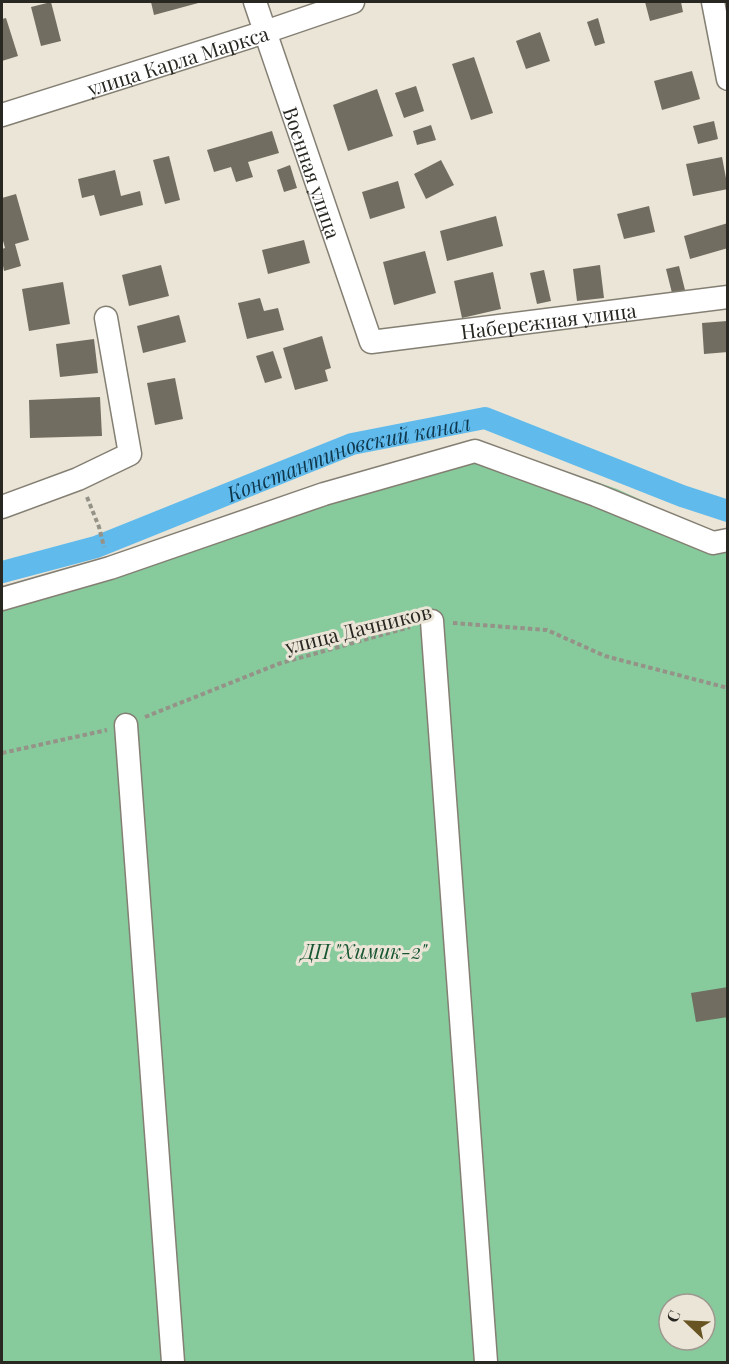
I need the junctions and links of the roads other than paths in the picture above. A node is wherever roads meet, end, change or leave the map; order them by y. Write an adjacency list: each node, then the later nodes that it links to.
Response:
1 (255, 2): 4 (street, Военная улица)
2 (353, 2): 4 (street, улица Карла Маркса)
3 (713, 2): 5 (street)
4 (265, 32): 6 (street, улица Карла Маркса); 9 (street, Военная улица)
5 (728, 80)
6 (2, 115)
7 (728, 297): 9 (street, Набережная улица)
8 (106, 318): 10 (street)
9 (371, 342)
10 (2, 507)
11 (728, 540): 12 (street)
12 (2, 599)
13 (432, 621): 16 (street)
14 (126, 725): 15 (street)
15 (173, 1362)
16 (486, 1362)

